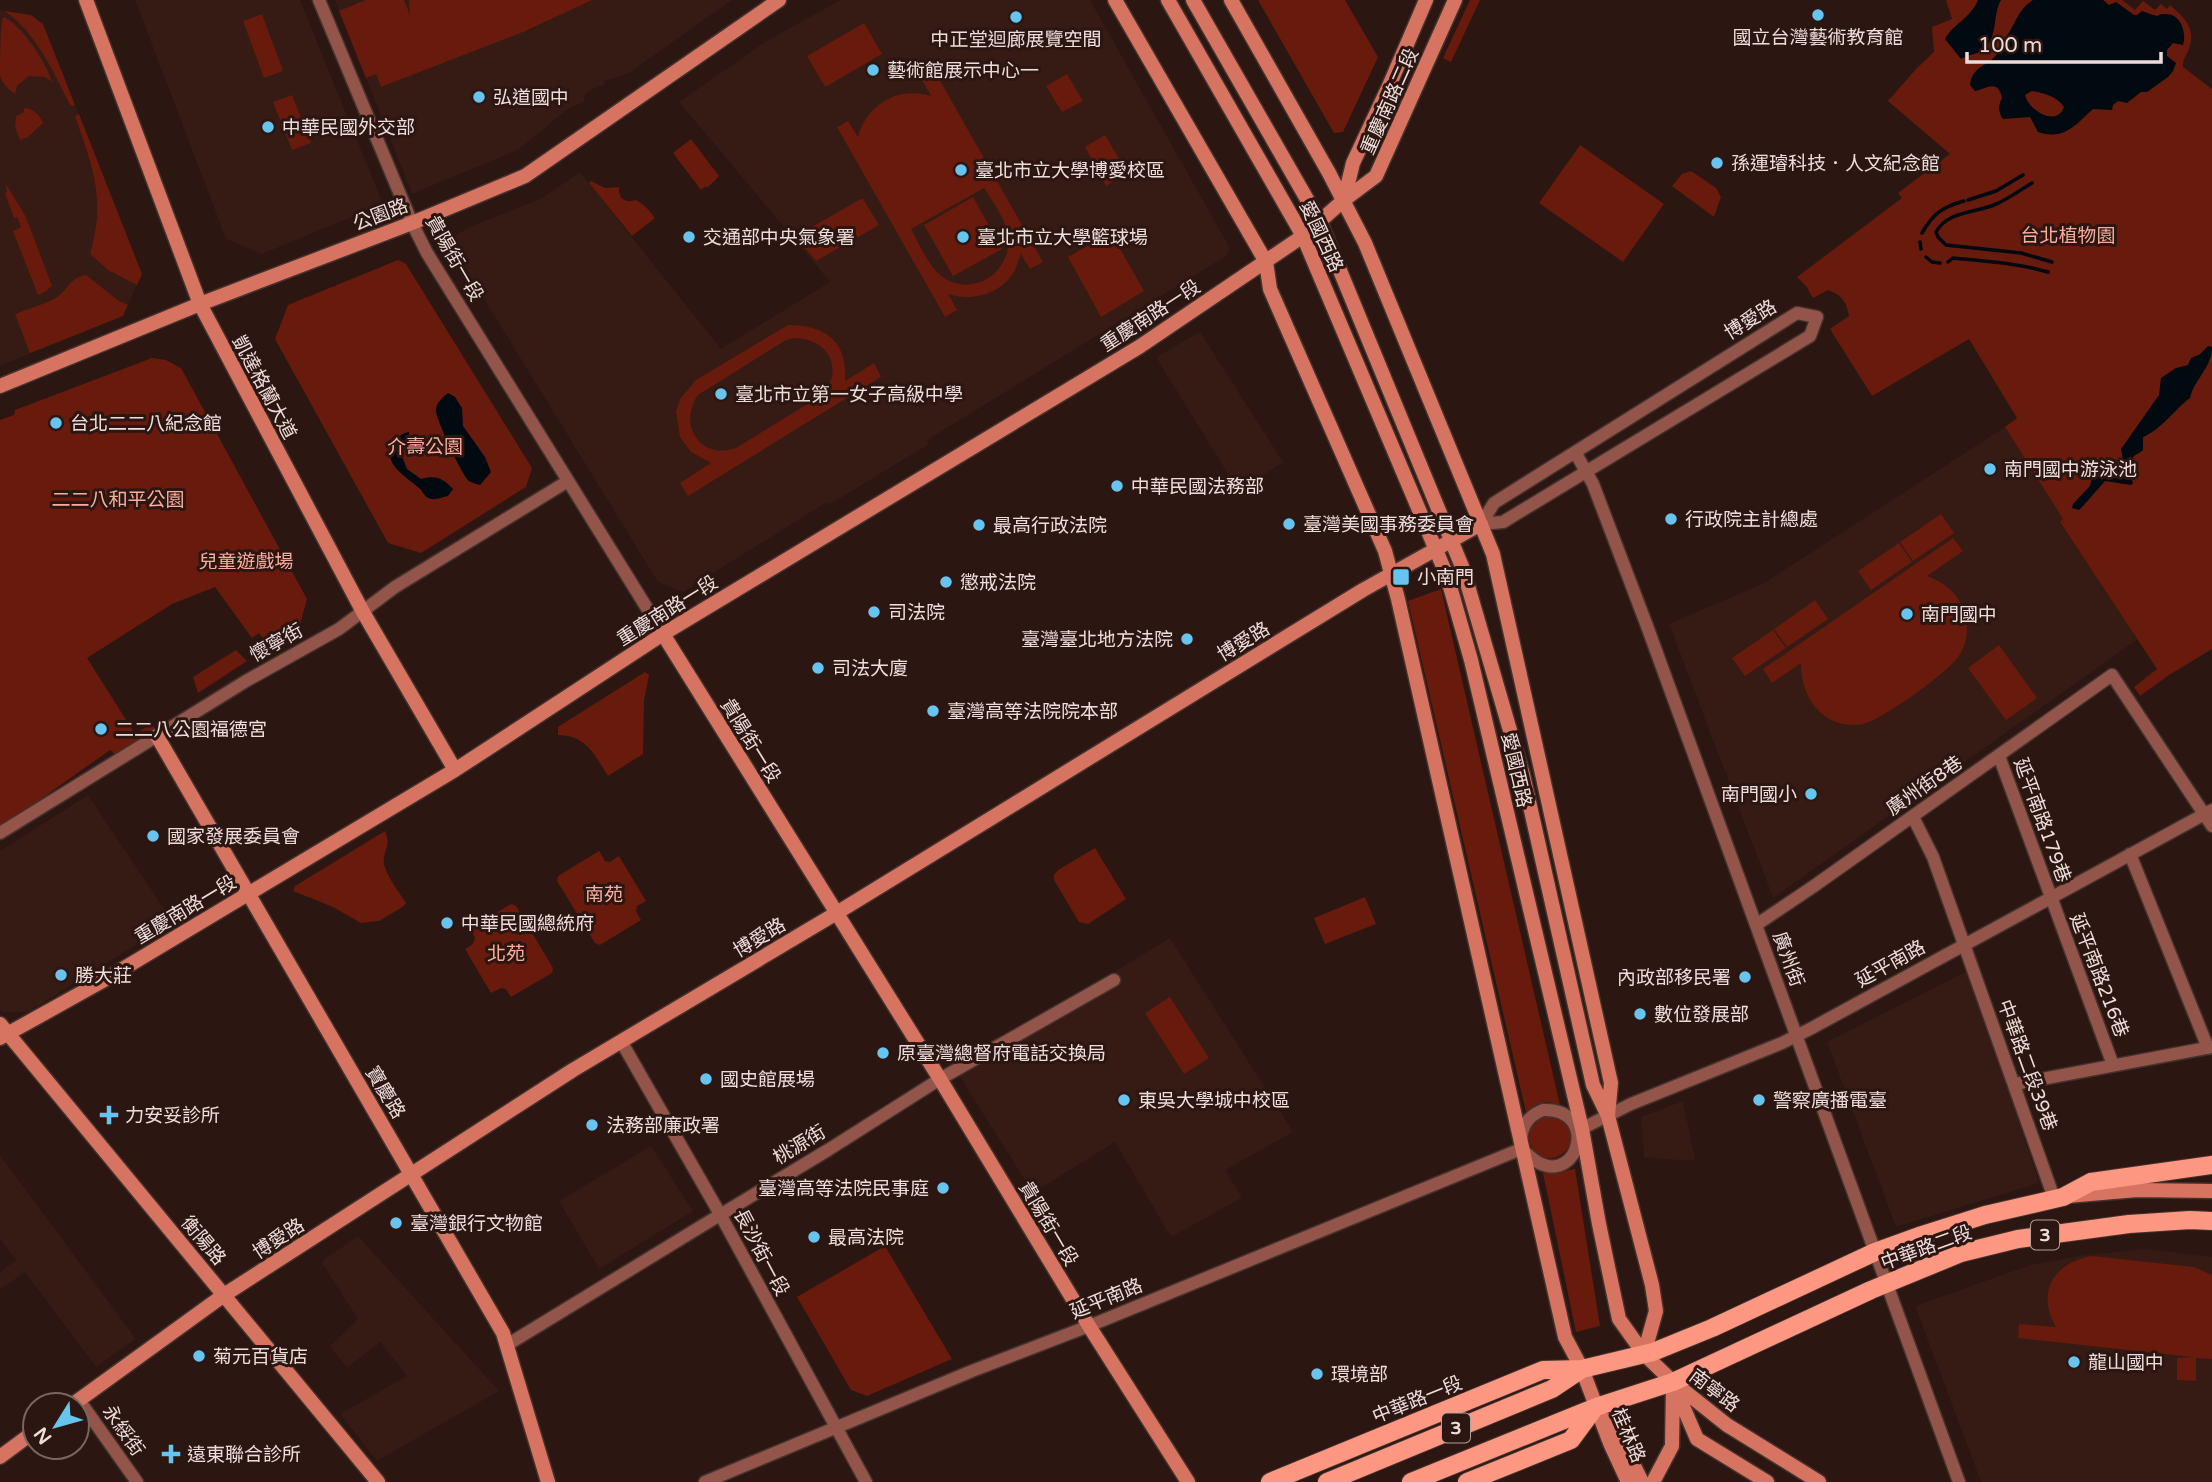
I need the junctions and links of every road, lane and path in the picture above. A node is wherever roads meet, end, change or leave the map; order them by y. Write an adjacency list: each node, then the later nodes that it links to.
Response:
1 (86, 0): 15 (street, 凱達格蘭大道)
2 (319, 0): 12 (street, 貴陽街一段)
3 (779, 0): 12 (street, 公園路)
4 (1115, 0): 14 (street)
5 (1168, 0): 13 (street, 愛國西路)
6 (1193, 0): 11 (street, 愛國西路)
7 (1231, 0): 10 (street, 愛國西路)
8 (1426, 0): 10 (street, 重慶南路二段)
9 (1455, 0): 10 (street, 重慶南路二段)
10 (1344, 200): 11 (street, 重慶南路一段); 20 (street, 愛國西路)
11 (1320, 222): 13 (street, 重慶南路一段); 21 (street, 愛國西路)
12 (412, 223): 15 (street, 公園路); 19 (street, 貴陽街一段)
13 (1303, 236): 14 (street, 重慶南路一段); 22 (street, 愛國西路)
14 (1266, 262): 23 (street); 25 (street, 重慶南路一段)
15 (201, 304): 16 (street, 公園路); 24 (street, 凱達格蘭大道)
16 (0, 386)
17 (1575, 452): 18 (street, 廣州街); 18 (street, 博愛路); 20 (street, 博愛路)
18 (1586, 471): 20 (street, 博愛路); 37 (street, 廣州街)
19 (568, 481): 24 (street, 懷寧街); 25 (street, 貴陽街一段)
20 (1481, 524): 21 (street, 博愛路); 47 (street, 愛國西路)
21 (1452, 541): 22 (street, 博愛路); 47 (street, 愛國西路)
22 (1436, 550): 23 (street, 博愛路); 48 (street, 愛國西路)
23 (1391, 576): 36 (street, 博愛路); 49 (street)
24 (363, 612): 26 (street, 懷寧街); 28 (street, 凱達格蘭大道)
25 (663, 634): 28 (street, 重慶南路一段); 36 (street, 貴陽街一段)
26 (157, 736): 32 (street, 懷寧街); 34 (street, 寶慶路)
27 (1999, 756): 29 (street, 廣州街8巷); 30 (street, 廣州街8巷); 35 (street, 延平南路179巷)
28 (455, 770): 34 (street, 重慶南路一段)
29 (2208, 812): 31 (street); 33 (street, 延平南路)
30 (1913, 817): 37 (street, 廣州街8巷); 38 (street, 中華路二段39巷)
31 (2212, 826)
32 (0, 833)
33 (2130, 854): 35 (street, 延平南路); 43 (street)
34 (247, 894): 40 (street, 重慶南路一段); 51 (street, 寶慶路)
35 (2050, 898): 38 (street, 延平南路); 44 (street, 延平南路216巷)
36 (835, 914): 42 (street, 博愛路); 45 (street, 貴陽街一段)
37 (1756, 925): 41 (street, 廣州街)
38 (1965, 945): 41 (street, 延平南路); 46 (street, 中華路二段39巷)
39 (1114, 980): 45 (street, 桃源街)
40 (2, 1031): 58 (street, 衡陽路)
41 (1796, 1035): 47 (street, 延平南路); 56 (street, 廣州街)
42 (621, 1041): 51 (street, 博愛路); 54 (street, 長沙街一段)
43 (2210, 1047): 44 (street)
44 (2113, 1065): 46 (street)
45 (940, 1079): 54 (street, 桃源街); 59 (street, 貴陽街一段)
46 (2015, 1084): 53 (street, 中華路二段39巷)
47 (1608, 1116): 48 (street, 延平南路); 61 (street, 愛國西路)
48 (1580, 1130): 49 (street); 49 (street); 61 (street, 愛國西路)
49 (1521, 1149): 59 (street, 延平南路); 62 (street)
50 (2212, 1165): 53 (main road, 中華路二段 / 3)
51 (412, 1174): 58 (street, 博愛路); 60 (street, 寶慶路)
52 (2212, 1191): 53 (street, 中華路二段)
53 (2059, 1197): 56 (main road, 中華路二段 / 3)
54 (720, 1214): 60 (street, 桃源街); 67 (street, 長沙街一段)
55 (2212, 1221): 57 (main road, 中華路二段 / 3)
56 (1875, 1252): 57 (street, 廣州街); 61 (main road, 中華路二段 / 3)
57 (1886, 1284): 63 (main road, 中華路二段 / 3); 85 (street, 廣州街)
58 (223, 1296): 64 (street, 博愛路); 71 (street, 衡陽路)
59 (1089, 1326): 67 (street, 延平南路); 75 (street, 貴陽街一段)
60 (507, 1345): 72 (street, 寶慶路)
61 (1644, 1354): 62 (main road, 中華路一段 / 3); 63 (street)
62 (1582, 1369): 65 (street); 76 (main road, 中華路一段 / 3); 77 (main road, 中華路一段 / 3)
63 (1673, 1382): 65 (main road, 3); 82 (street, 桂林路); 83 (street, 南寧路); 84 (street, 南寧路)
64 (91, 1391)
65 (1596, 1406): 78 (main road, 3); 79 (main road); 80 (street, 桂林路); 81 (street, 桂林路)
66 (91, 1422): 70 (street, 永綏街)
67 (834, 1428): 73 (street, 延平南路); 74 (street, 長沙街一段)
68 (21, 1442): 69 (street)
69 (0, 1457)
70 (136, 1482)
71 (378, 1482)
72 (548, 1482)
73 (705, 1482)
74 (866, 1482)
75 (1188, 1482)
76 (1270, 1482)
77 (1327, 1482)
78 (1411, 1482)
79 (1468, 1482)
80 (1628, 1482)
81 (1642, 1482)
82 (1653, 1482)
83 (1768, 1482)
84 (1819, 1482)
85 (1959, 1482)

